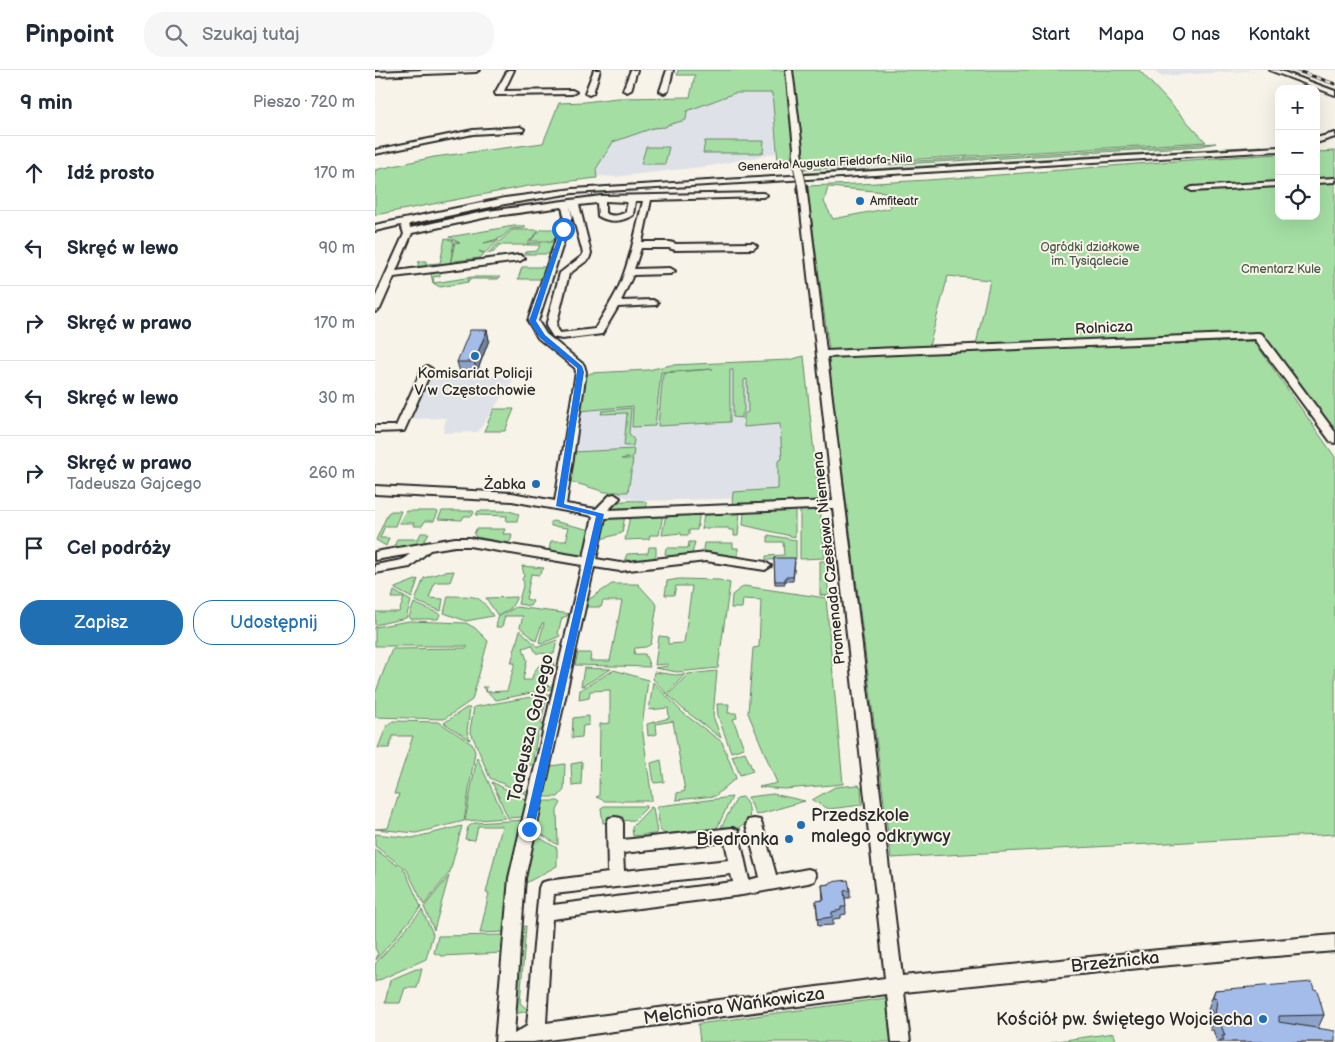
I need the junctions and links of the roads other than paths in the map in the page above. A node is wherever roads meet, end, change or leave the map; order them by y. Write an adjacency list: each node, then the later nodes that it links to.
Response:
1 (477, 70): 8 (street)
2 (511, 70): 13 (street)
3 (597, 70): 14 (street)
4 (634, 70): 11 (street)
5 (670, 70): 12 (street)
6 (789, 70): 48 (street, Promenada Czesława Niemena, bridge)
7 (1272, 70): 15 (street)
8 (403, 72): 9 (street); 10 (street)
9 (375, 74)
10 (375, 82)
11 (627, 90)
12 (665, 91)
13 (572, 92)
14 (589, 93)
15 (1335, 93)
16 (519, 129): 23 (street)
17 (1335, 135): 18 (street)
18 (1320, 140)
19 (1275, 143): 34 (street, Generała Augusta Fieldorfa-Nila)
20 (1320, 146): 21 (street)
21 (1331, 146)
22 (1275, 149): 27 (street, Generała Augusta Fieldorfa-Nila)
23 (375, 152)
24 (1335, 180): 25 (street)
25 (1320, 181)
26 (1275, 184): 28 (street)
27 (604, 189): 32 (street); 34 (street, Generała Augusta Fieldorfa-Nila)
28 (1192, 189)
29 (763, 196): 31 (street)
30 (621, 198): 31 (street); 32 (street); 32 (street)
31 (646, 198): 38 (street)
32 (603, 199): 33 (street)
33 (570, 203): 37 (street); 46 (street); 55 (street)
34 (402, 219): 35 (street, Generała Augusta Fieldorfa-Nila); 36 (street, Generała Augusta Fieldorfa-Nila); 37 (street)
35 (375, 222)
36 (375, 228)
37 (408, 231): 43 (street)
38 (637, 245): 39 (street); 42 (street)
39 (753, 246)
40 (520, 258): 43 (street)
41 (670, 271): 42 (street)
42 (628, 272): 46 (street)
43 (389, 275): 44 (street)
44 (379, 289): 47 (street)
45 (653, 303): 46 (street)
46 (615, 304)
47 (375, 309)
48 (822, 354): 51 (street, Rolnicza); 54 (street, Promenada Czesława Niemena)
49 (427, 368): 50 (street)
50 (375, 429)
51 (1335, 440)
52 (375, 490): 55 (street)
53 (615, 498): 56 (street)
54 (839, 504): 56 (street); 72 (street, Promenada Czesława Niemena)
55 (560, 506): 56 (street)
56 (600, 514): 59 (street, Tadeusza Gajcego)
57 (425, 548): 58 (street); 59 (street); 61 (street)
58 (375, 556)
59 (589, 562): 60 (street); 74 (street, Tadeusza Gajcego)
60 (765, 566)
61 (375, 569)
62 (615, 823): 64 (street)
63 (754, 825): 68 (street)
64 (615, 847): 65 (street); 67 (street)
65 (738, 866): 67 (street); 69 (street)
66 (808, 876): 68 (street)
67 (616, 880): 70 (street)
68 (770, 883): 69 (street)
69 (742, 888): 70 (street)
70 (545, 913): 73 (street)
71 (1335, 943): 72 (street, Brzeźnicka)
72 (894, 985): 73 (street, Melchiora Wańkowicza); 76 (street, Promenada Czesława Niemena)
73 (536, 1032): 75 (street, Melchiora Wańkowicza)
74 (504, 1042)
75 (517, 1042)
76 (901, 1042)

